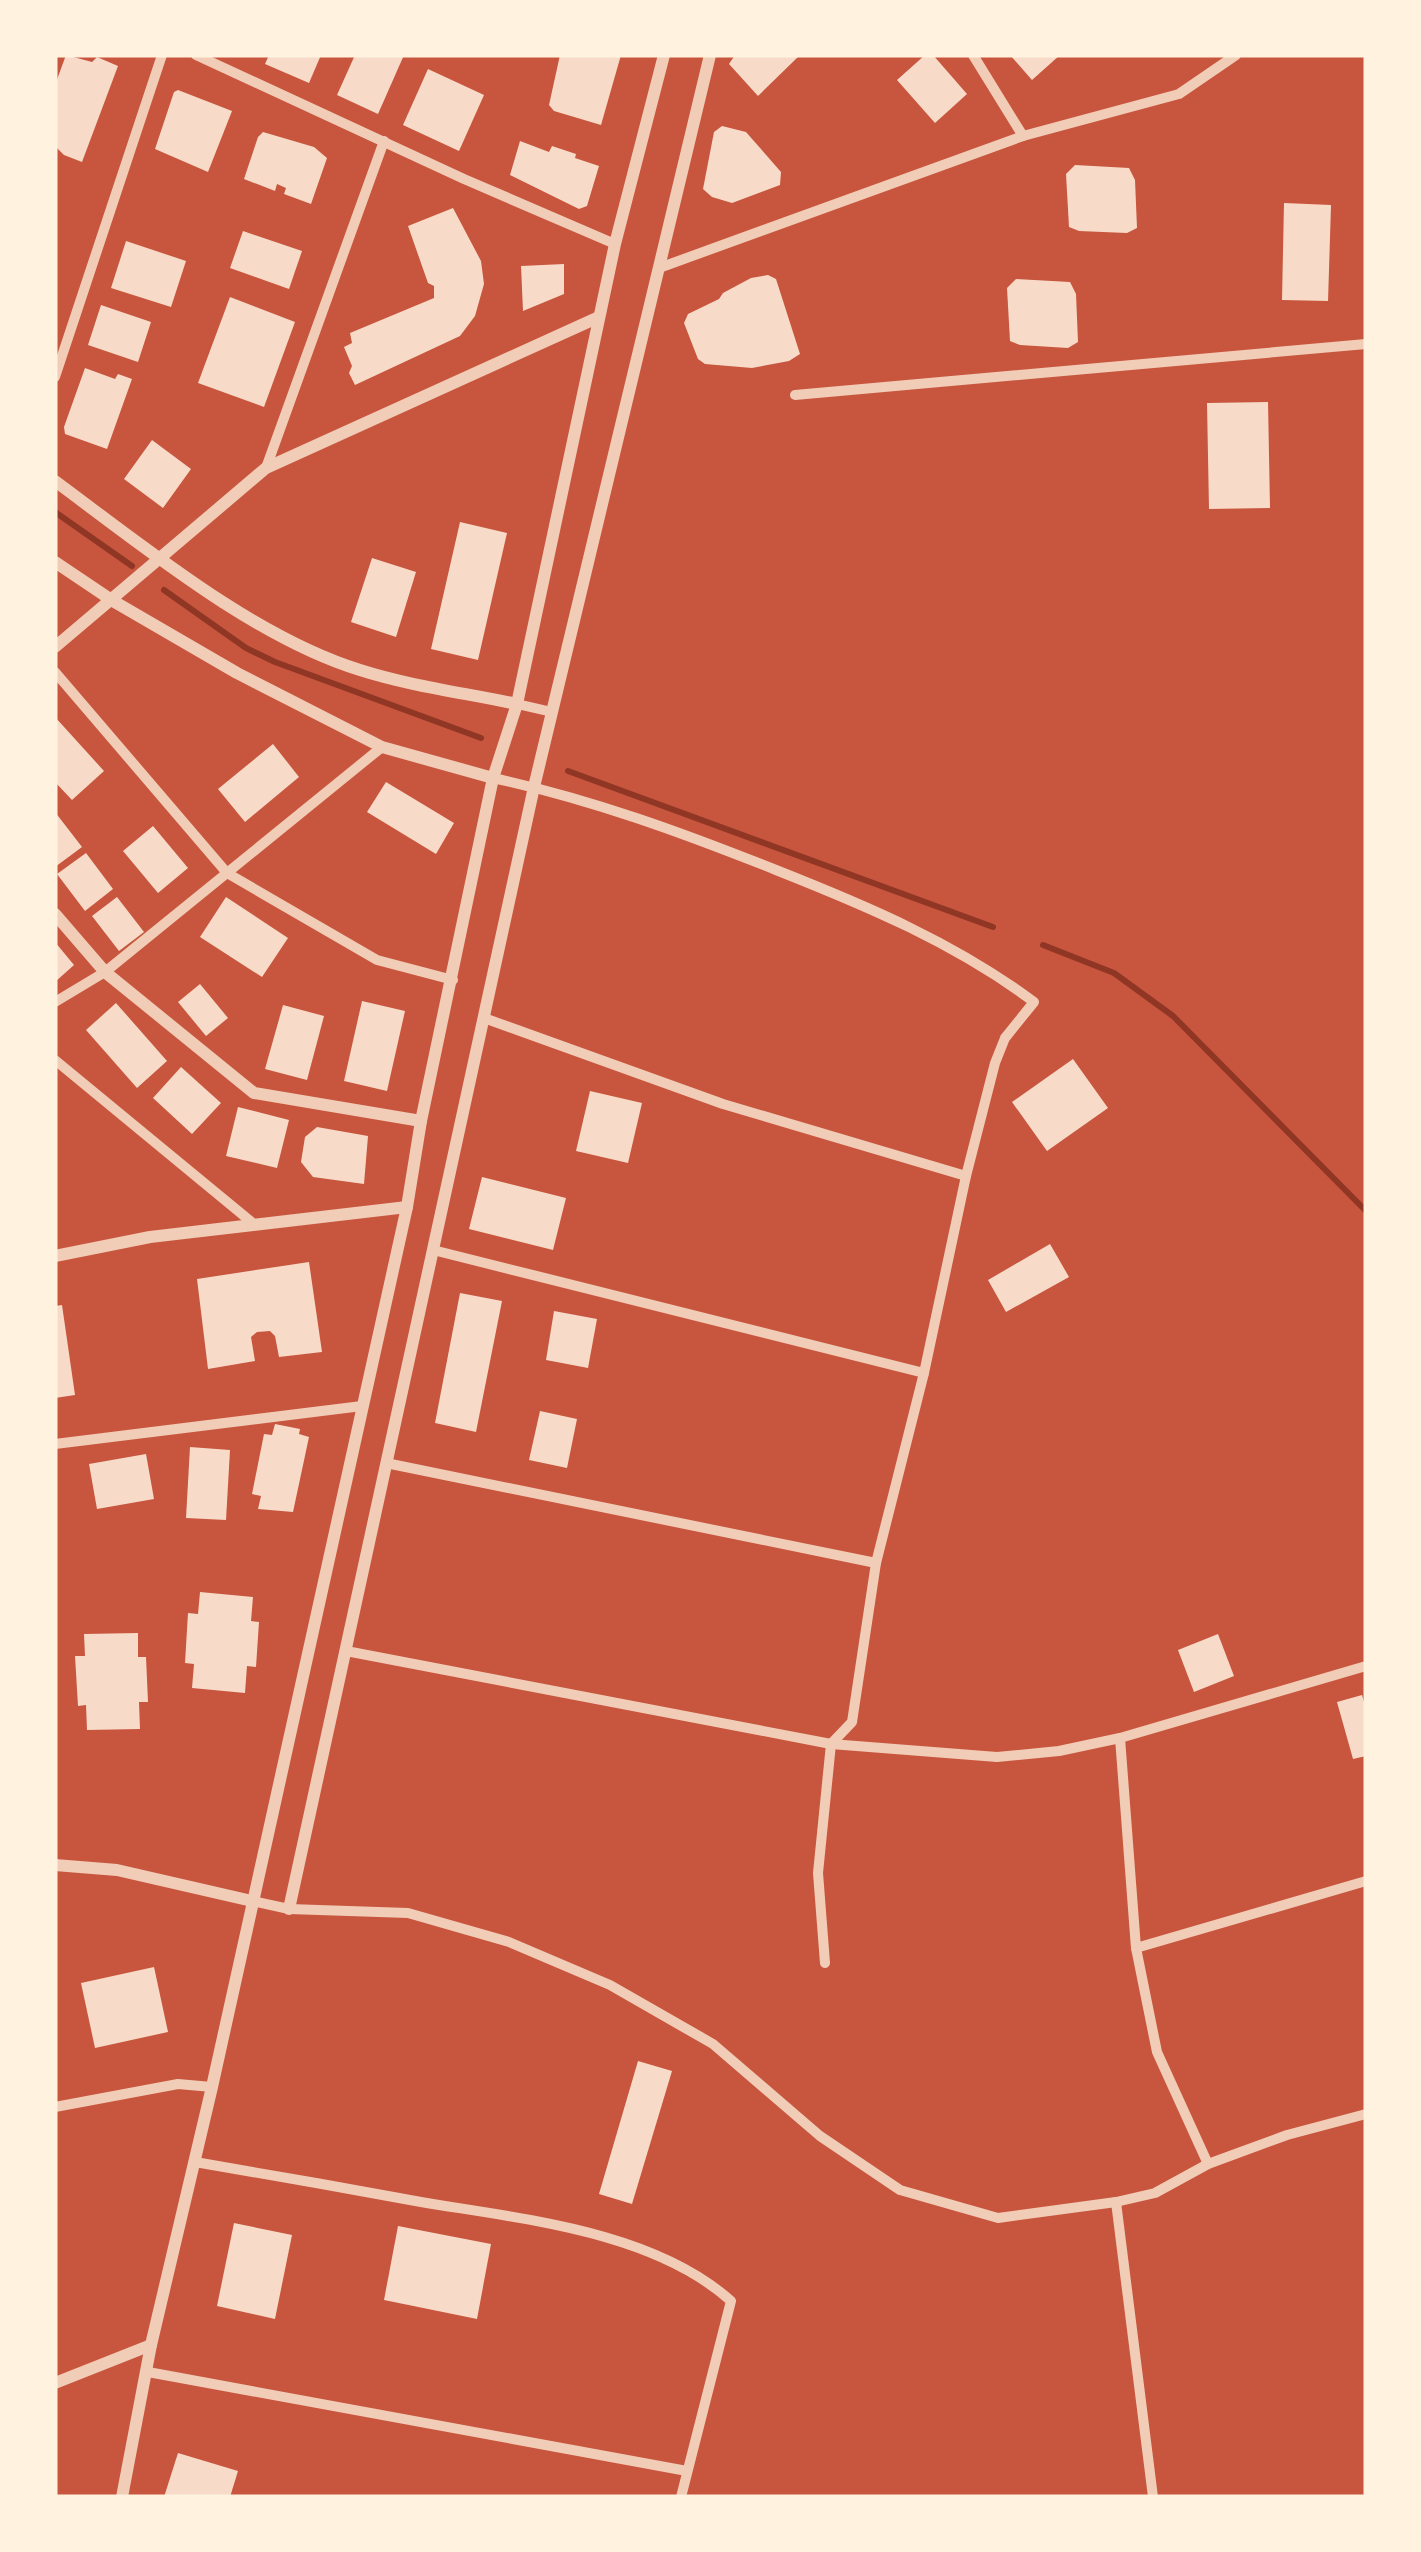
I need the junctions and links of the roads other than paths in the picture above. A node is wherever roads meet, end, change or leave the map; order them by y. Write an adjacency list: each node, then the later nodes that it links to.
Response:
1 (162, 55): 13 (street)
2 (196, 55): 8 (street)
3 (664, 55): 9 (street)
4 (710, 55): 10 (street)
5 (973, 55): 7 (street)
6 (1236, 55): 7 (street)
7 (1023, 136): 10 (street)
8 (384, 142): 9 (street); 15 (street)
9 (615, 244): 11 (street)
10 (659, 268): 23 (street)
11 (599, 316): 15 (street); 22 (street)
12 (1366, 344): 14 (street)
13 (55, 378)
14 (795, 395)
15 (266, 468): 17 (street)
16 (55, 481): 17 (street)
17 (161, 560): 19 (street); 22 (street)
18 (55, 562): 19 (street)
19 (112, 601): 20 (street); 24 (street)
20 (55, 647)
21 (55, 672): 27 (street)
22 (517, 704): 23 (street); 25 (street)
23 (552, 712): 26 (street)
24 (382, 747): 25 (street); 27 (street)
25 (493, 778): 26 (street); 30 (street)
26 (534, 787): 32 (street); 35 (street)
27 (227, 873): 29 (street); 30 (street)
28 (55, 914): 29 (street)
29 (105, 972): 31 (street); 34 (street)
30 (452, 980): 34 (street)
31 (55, 1002)
32 (484, 1018): 35 (street); 38 (street)
33 (55, 1060): 37 (street)
34 (421, 1121): 36 (street)
35 (966, 1176): 40 (street)
36 (407, 1206): 37 (street); 41 (street)
37 (254, 1225): 39 (street)
38 (433, 1250): 40 (street); 43 (street)
39 (55, 1256)
40 (924, 1373): 44 (street)
41 (362, 1406): 42 (street); 51 (street)
42 (55, 1444)
43 (386, 1463): 44 (street); 45 (street)
44 (876, 1563): 48 (street)
45 (346, 1650): 48 (street); 52 (street)
46 (1366, 1666): 47 (street)
47 (1120, 1738): 48 (street); 53 (street)
48 (831, 1744): 54 (street)
49 (55, 1865): 51 (street)
50 (1366, 1881): 53 (street)
51 (252, 1901): 52 (street); 55 (street)
52 (289, 1910): 60 (street)
53 (1136, 1948): 59 (street)
54 (825, 1963)
55 (212, 2087): 56 (street); 58 (street)
56 (55, 2108)
57 (1366, 2114): 59 (street)
58 (195, 2162): 61 (street); 64 (street)
59 (1208, 2164): 60 (street)
60 (1116, 2202): 67 (street)
61 (151, 2345): 62 (street); 63 (street)
62 (148, 2372): 64 (street); 65 (street)
63 (55, 2382)
64 (686, 2472): 66 (street)
65 (122, 2497)
66 (681, 2497)
67 (1153, 2497)

